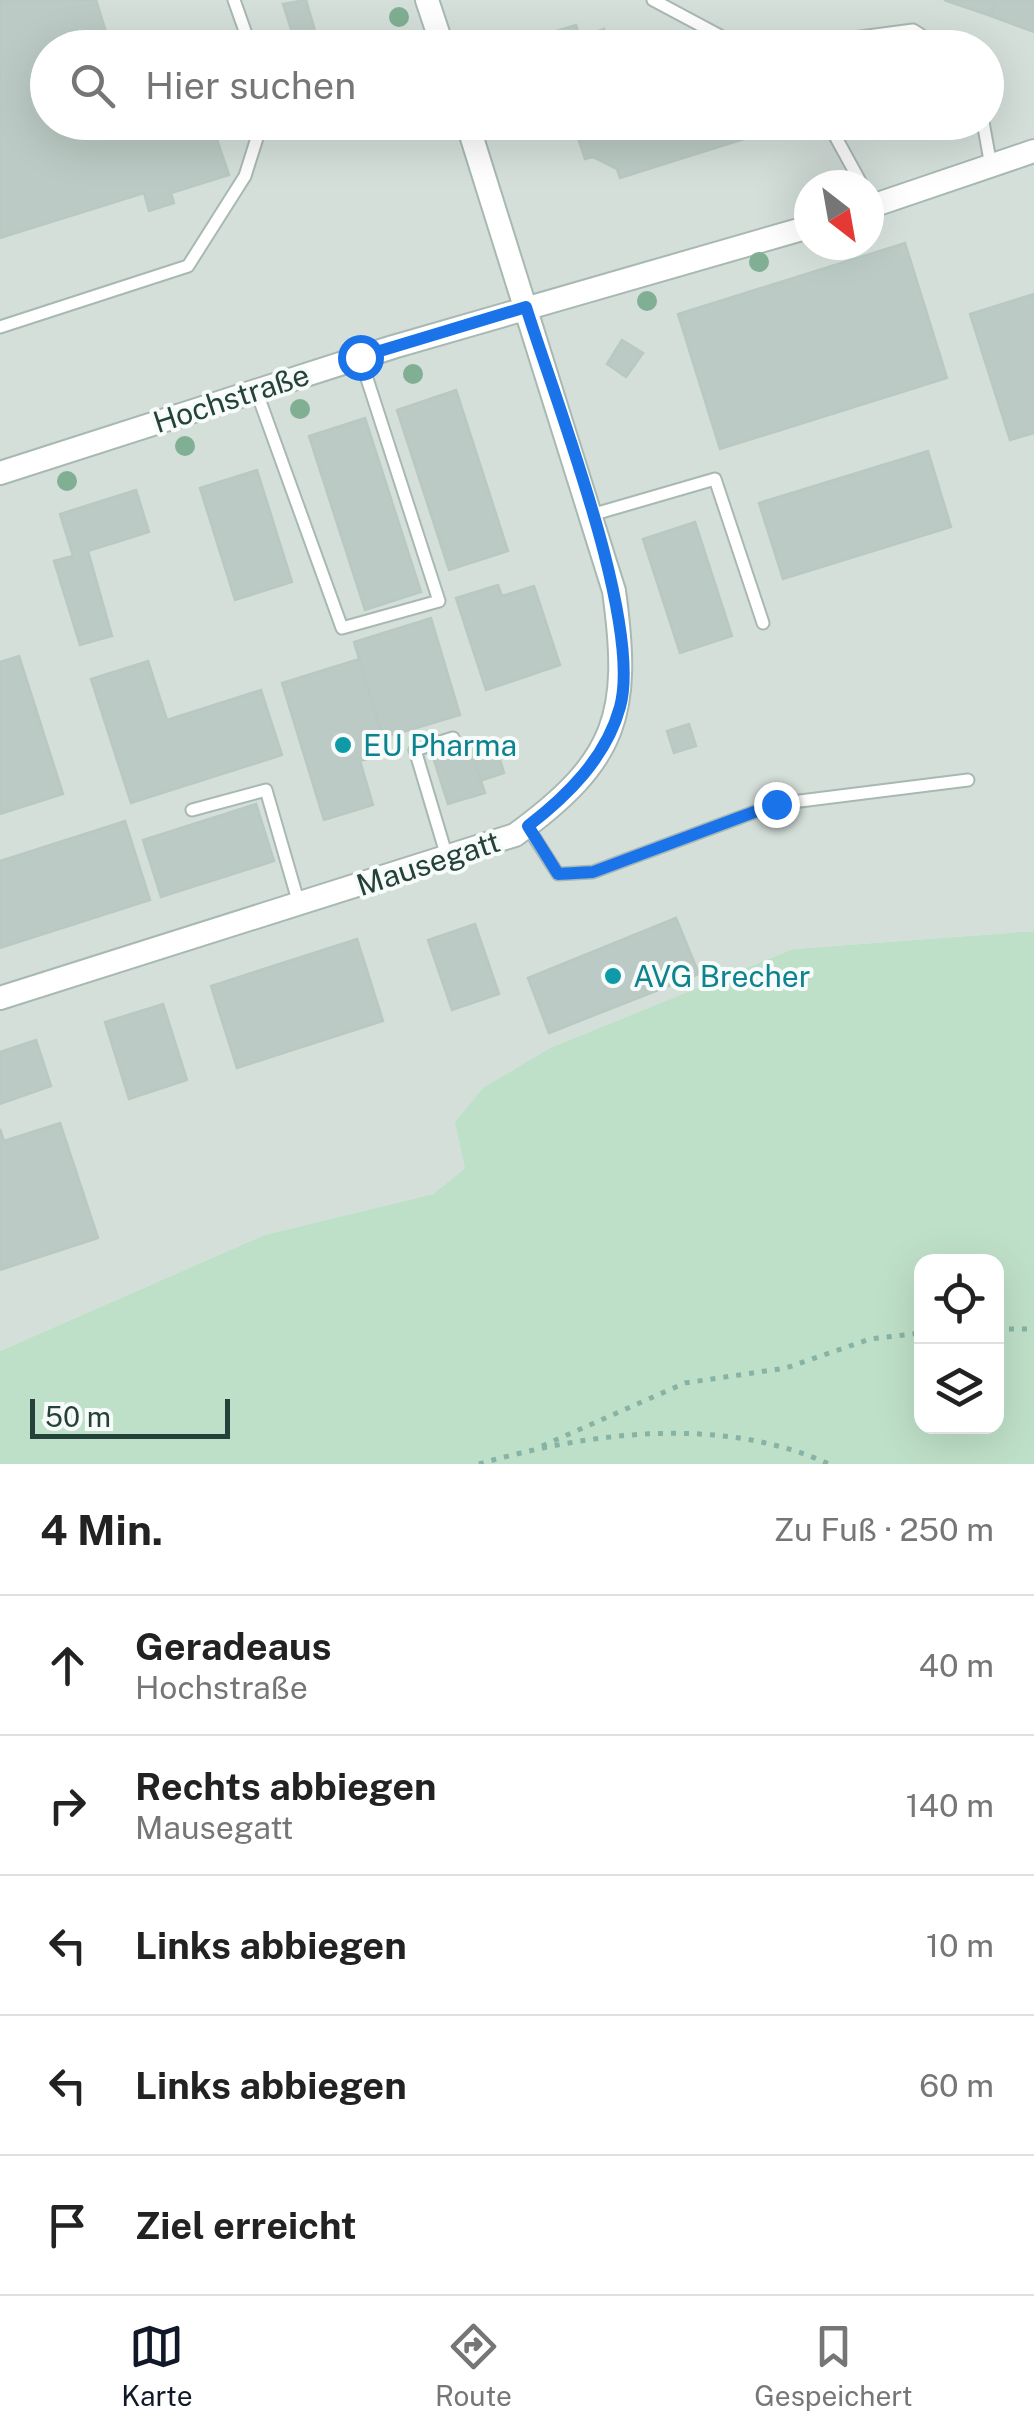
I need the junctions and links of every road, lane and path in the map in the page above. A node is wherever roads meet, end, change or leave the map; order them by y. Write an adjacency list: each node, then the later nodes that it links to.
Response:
1 (234, 0): 4 (lane)
2 (428, 0): 5 (street)
3 (654, 0): 6 (lane)
4 (245, 30)
5 (437, 30)
6 (710, 30)
7 (256, 140): 17 (lane)
8 (473, 140): 16 (street, Mausegatt)
9 (839, 140): 13 (lane)
10 (986, 140): 12 (lane)
11 (1034, 152): 12 (street)
12 (991, 166): 14 (street)
13 (854, 170)
14 (884, 195)
15 (794, 231): 16 (street, Hochstraße)
16 (526, 307): 18 (street, Hochstraße); 21 (street, Mausegatt)
17 (0, 327)
18 (360, 357): 19 (street, Hochstraße); 19 (lane)
19 (256, 390): 20 (street, Hochstraße)
20 (0, 472)
21 (591, 515): 22 (lane); 26 (street, Mausegatt)
22 (763, 624)
23 (454, 738): 27 (lane)
24 (968, 780): 26 (lane)
25 (192, 810): 28 (lane)
26 (528, 826): 27 (street, Mausegatt)
27 (447, 856): 28 (street, Mausegatt)
28 (299, 904): 29 (street, Mausegatt)
29 (0, 998)
30 (1004, 1329): 31 (path)
31 (1034, 1329)
32 (914, 1334): 33 (path)
33 (542, 1446): 34 (path); 35 (path)
34 (479, 1464)
35 (829, 1464)

